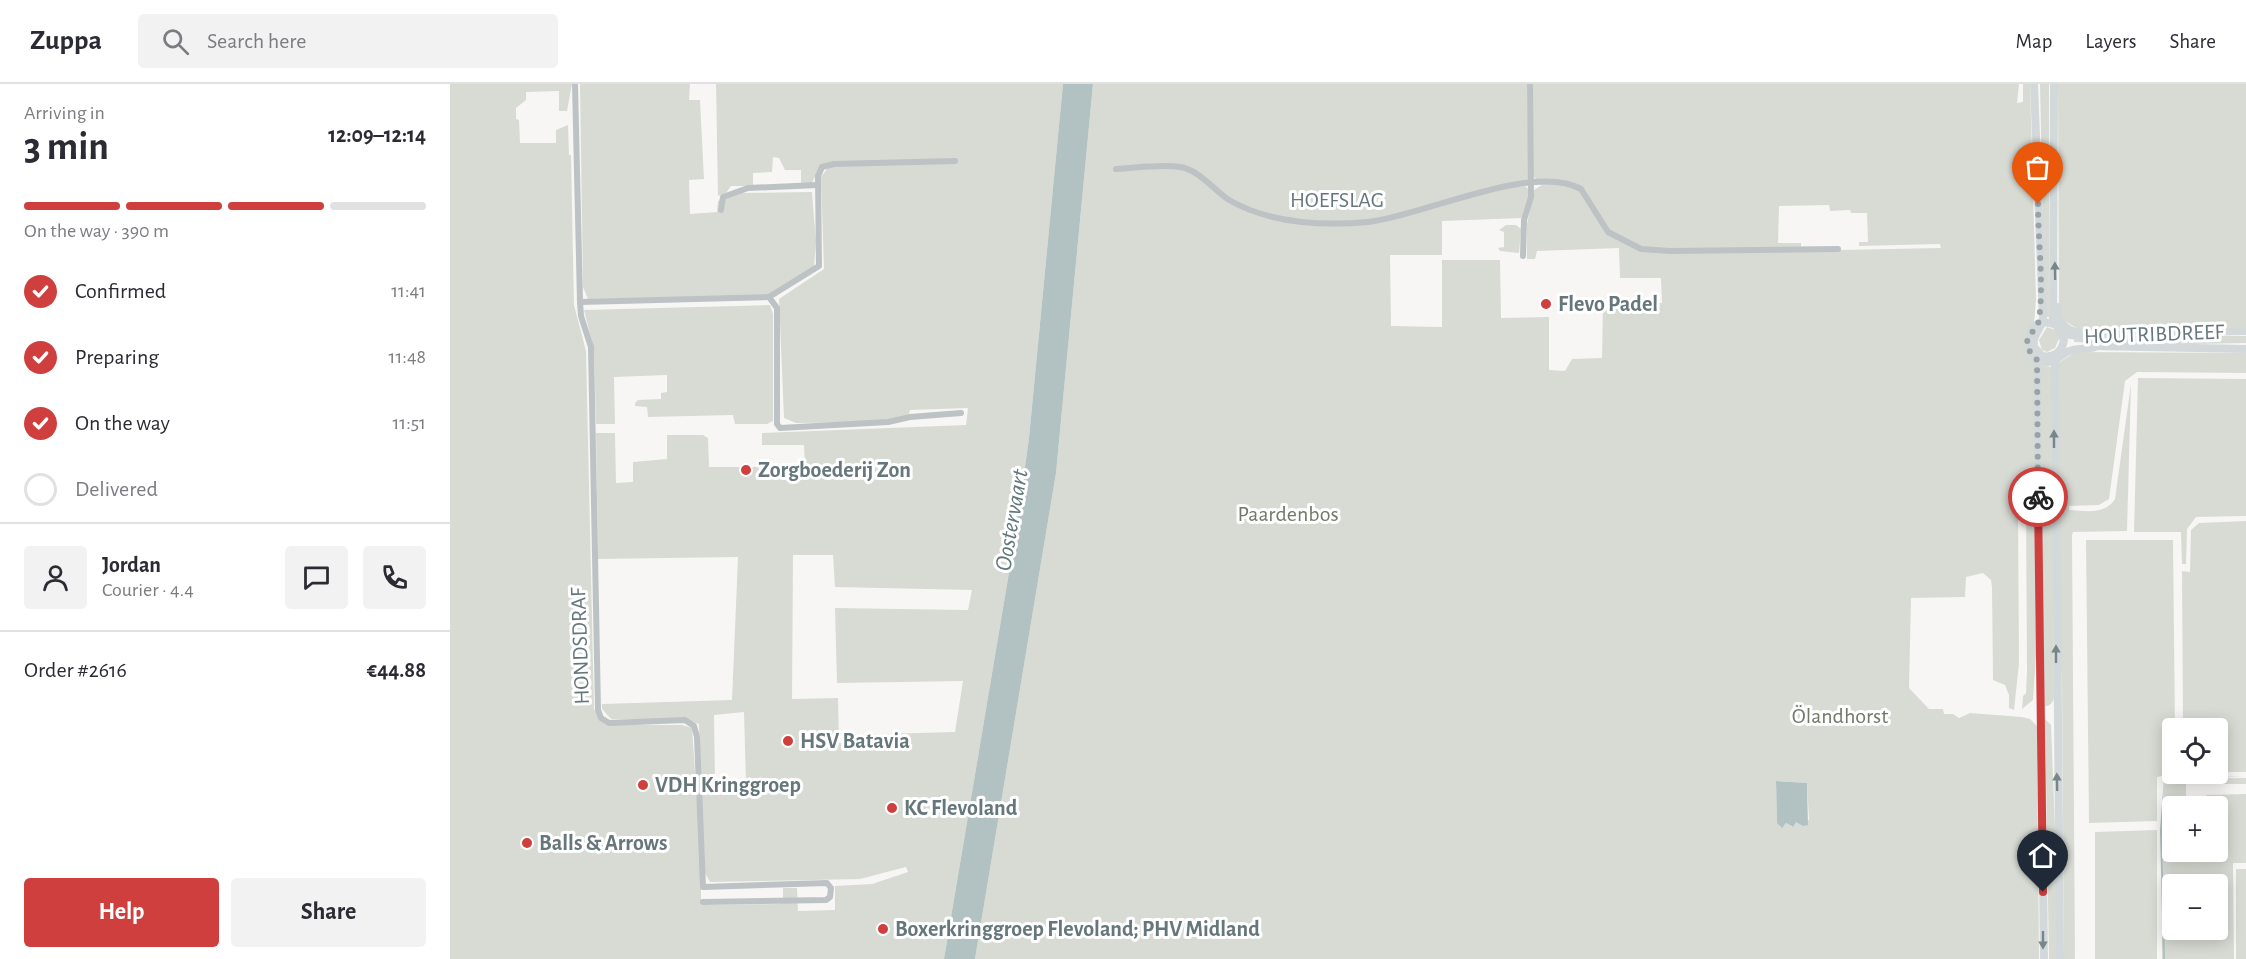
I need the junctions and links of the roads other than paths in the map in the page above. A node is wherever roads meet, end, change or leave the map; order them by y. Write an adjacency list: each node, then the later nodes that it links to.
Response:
1 (575, 84): 14 (street, HONDSDRAF)
2 (1530, 84): 7 (street)
3 (2034, 84): 15 (main road)
4 (2054, 84): 12 (main road, one-way to 4)
5 (955, 161): 8 (street)
6 (1116, 169): 7 (street, HOEFSLAG)
7 (1532, 183): 10 (street, HOEFSLAG); 11 (street)
8 (818, 185): 9 (street); 13 (street)
9 (721, 210)
10 (1838, 249)
11 (1523, 256)
12 (2055, 291): 16 (main road); 19 (main road)
13 (769, 297): 14 (street); 24 (street)
14 (580, 302): 25 (street, HONDSDRAF)
15 (2040, 323): 16 (main road); 22 (main road); 23 (main road)
16 (2053, 323): 18 (main road)
17 (2246, 332): 19 (main road, HOUTRIBDREEF)
18 (2063, 334): 19 (main road, HOUTRIBDREEF); 21 (main road)
19 (2095, 334)
20 (2246, 348): 21 (main road, HOUTRIBDREEF)
21 (2063, 351): 22 (main road)
22 (2055, 358): 23 (main road); 27 (main road, one-way to 22)
23 (2037, 360): 26 (main road, one-way to 26)
24 (961, 413)
25 (703, 902)
26 (2043, 959)
27 (2060, 959)

